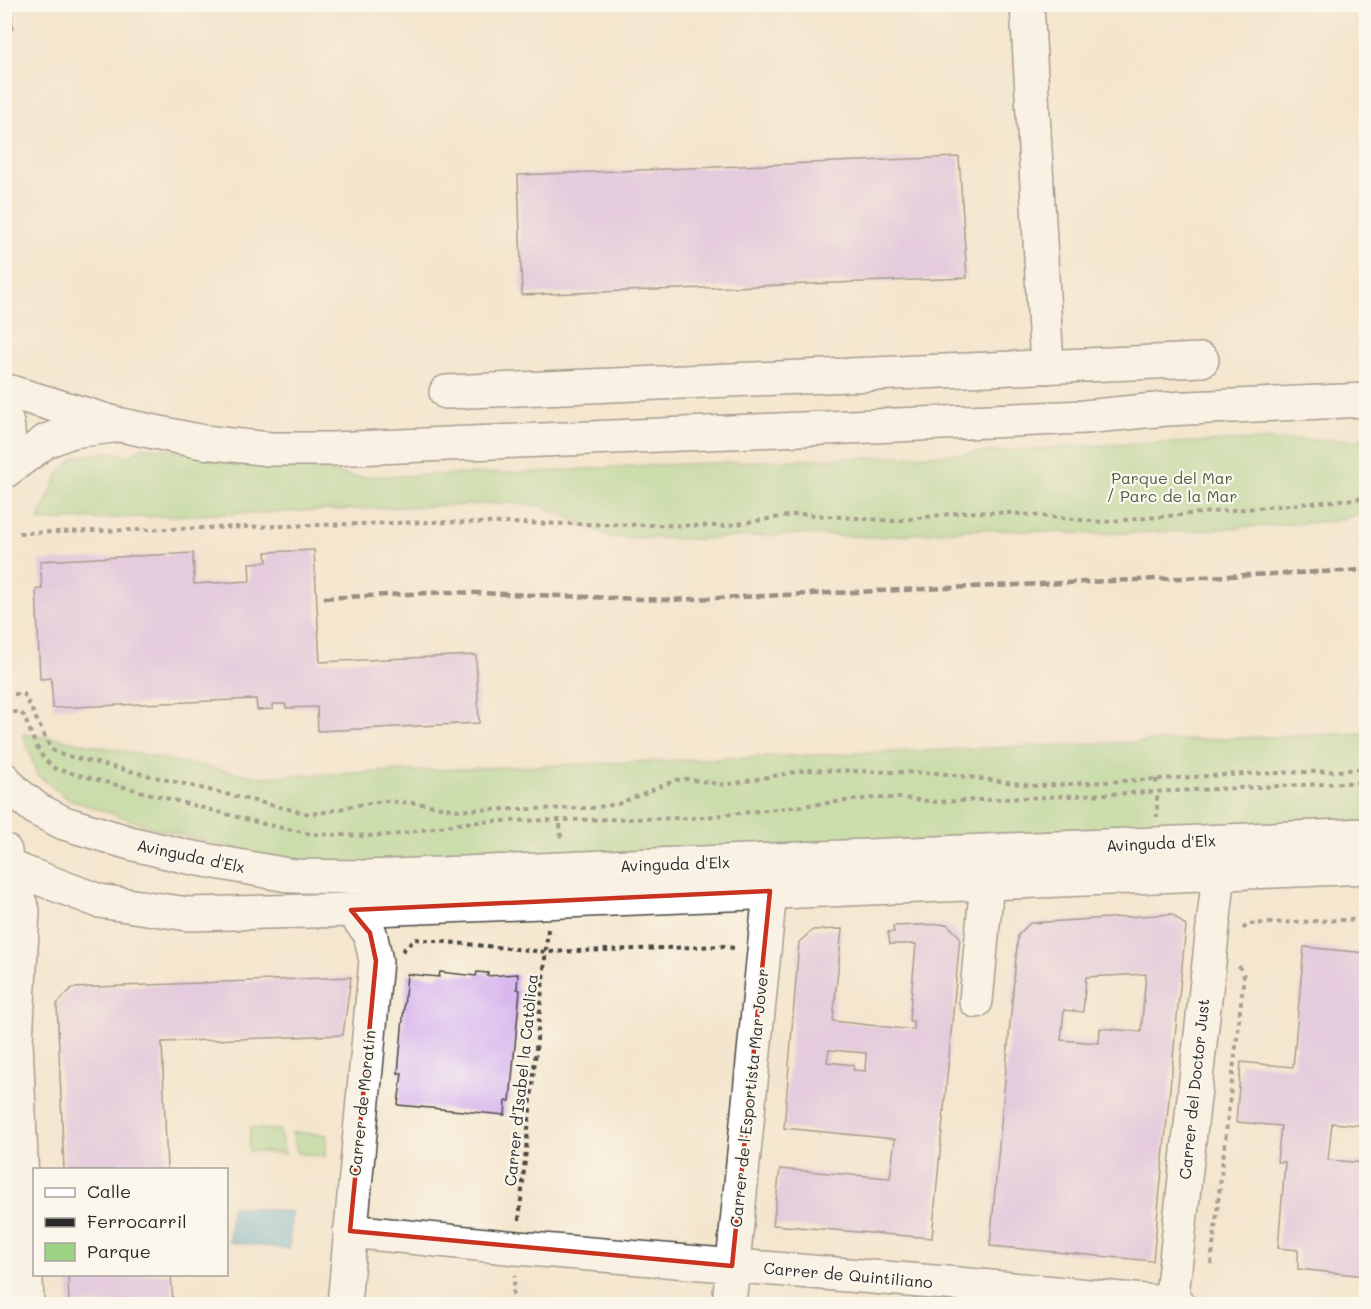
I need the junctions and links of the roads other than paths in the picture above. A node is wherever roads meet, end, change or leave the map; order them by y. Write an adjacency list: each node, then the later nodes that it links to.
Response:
1 (1027, 4): 3 (street)
2 (1202, 360): 3 (street)
3 (1047, 367): 5 (street)
4 (4, 390): 8 (street)
5 (446, 392)
6 (1366, 400): 8 (street)
7 (4, 416): 9 (street)
8 (121, 425): 10 (street)
9 (4, 459)
10 (4, 472)
11 (4, 779): 12 (street, Avinguda d'Elx)
12 (1366, 834)
13 (5, 859): 18 (street, Avinguda d'Elx); 20 (street)
14 (1366, 867): 15 (street, Avinguda d'Elx)
15 (1219, 873): 16 (street, Avinguda d'Elx); 24 (street, Carrer del Doctor Just)
16 (987, 882): 17 (street, Avinguda d'Elx); 21 (street)
17 (770, 891): 19 (street, Avinguda d'Elx); 23 (street, Carrer de l'Esportista Mar Jover)
18 (99, 901): 19 (street, Avinguda d'Elx); 20 (street)
19 (351, 910): 22 (street, Carrer de Moratín)
20 (23, 911): 25 (street)
21 (976, 1001)
22 (350, 1231): 23 (street, Carrer de Quintiliano); 26 (street, Carrer de Moratín)
23 (732, 1266): 24 (street, Carrer de Quintiliano); 27 (street, Carrer de l'Esportista Mar Jover)
24 (1171, 1304): 28 (street, Carrer de Quintiliano)
25 (27, 1305)
26 (344, 1305)
27 (729, 1305)
28 (1178, 1305)

